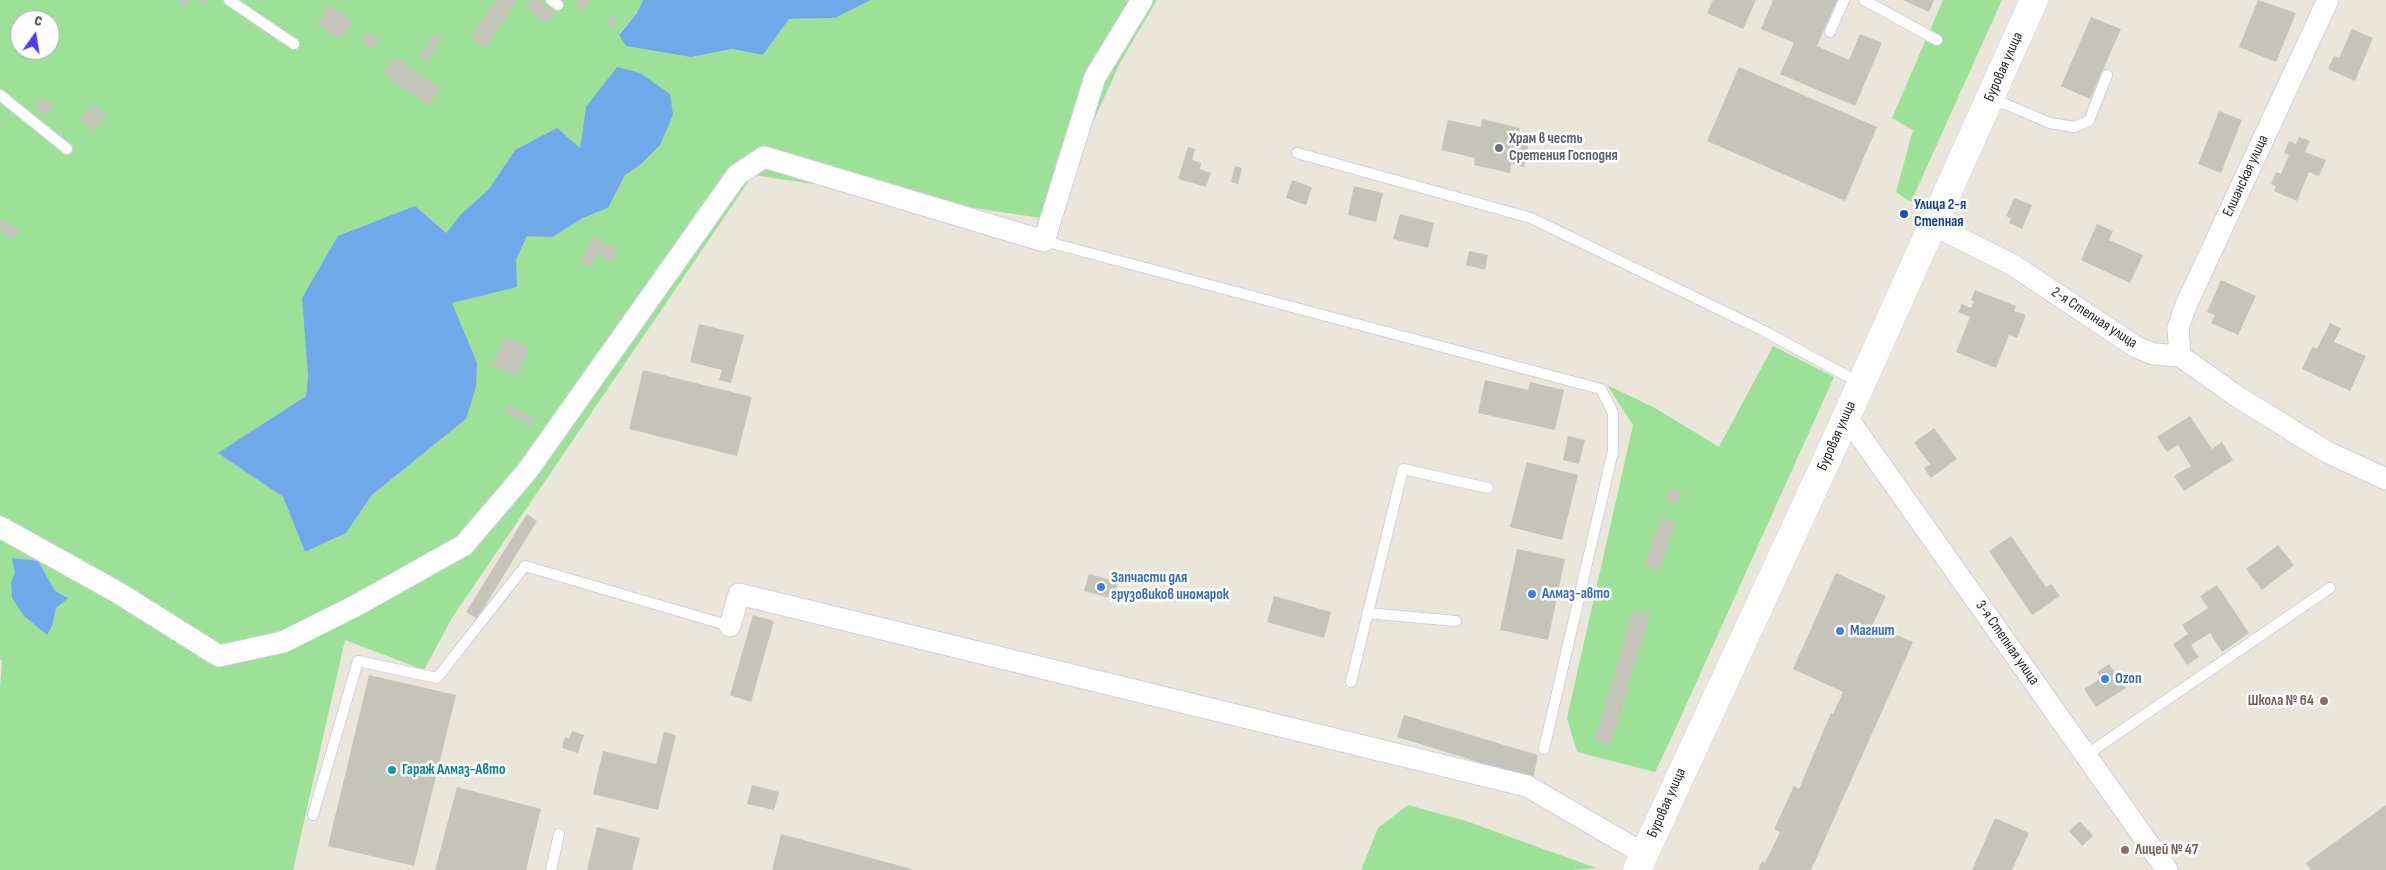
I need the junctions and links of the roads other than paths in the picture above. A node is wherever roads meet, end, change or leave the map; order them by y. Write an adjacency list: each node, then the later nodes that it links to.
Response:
1 (229, 0): 9 (lane)
2 (1142, 0): 16 (street)
3 (1844, 0): 7 (lane)
4 (1864, 0): 8 (lane)
5 (2034, 0): 12 (main road, Буровая улица)
6 (2328, 0): 17 (street, Елшанская улица)
7 (1830, 32)
8 (1936, 40)
9 (294, 44)
10 (2107, 75): 12 (lane)
11 (0, 95): 13 (lane)
12 (1990, 97): 15 (main road, Буровая улица)
13 (67, 149)
14 (1297, 153): 18 (lane)
15 (1933, 225): 17 (street, 2-я Степная улица); 18 (main road, Буровая улица)
16 (1044, 241): 22 (street); 28 (lane)
17 (2180, 356): 20 (street)
18 (1861, 383): 19 (main road, Буровая улица)
19 (1846, 416): 29 (street, 3-я Степная улица); 32 (main road, Буровая улица)
20 (2386, 480)
21 (1488, 488): 24 (lane)
22 (0, 527)
23 (2330, 588): 29 (lane)
24 (1367, 613): 25 (lane); 27 (lane)
25 (1456, 622)
26 (730, 626): 30 (lane); 32 (street)
27 (1351, 682)
28 (1544, 749)
29 (2086, 755): 34 (street, 3-я Степная улица)
30 (313, 815)
31 (559, 834): 33 (lane)
32 (1641, 862)
33 (551, 870)
34 (2167, 870)

